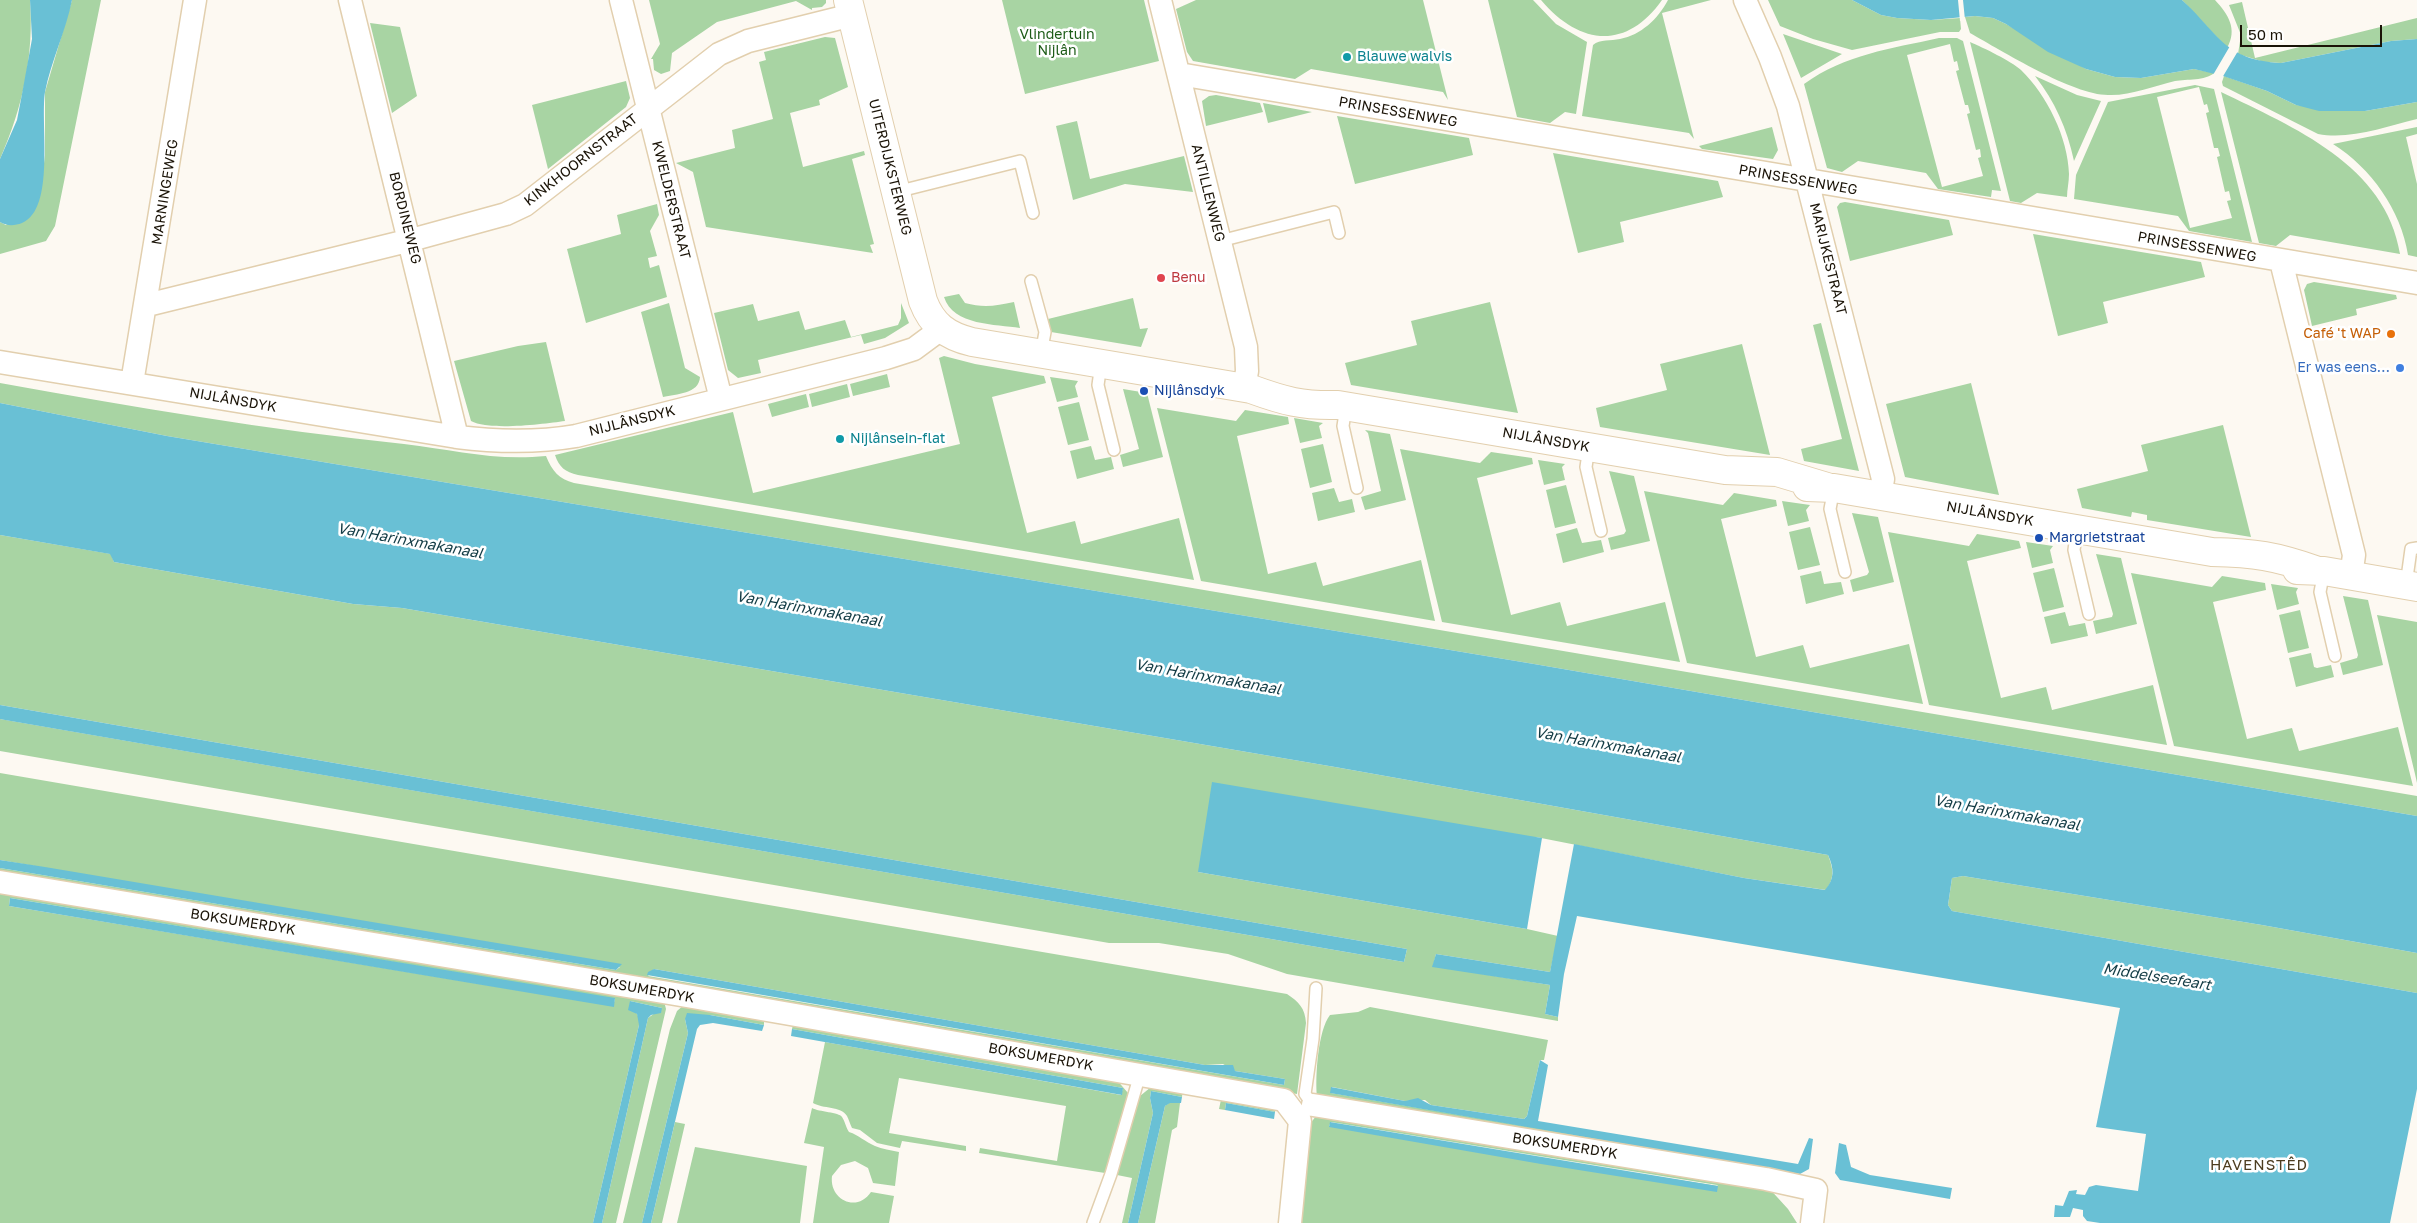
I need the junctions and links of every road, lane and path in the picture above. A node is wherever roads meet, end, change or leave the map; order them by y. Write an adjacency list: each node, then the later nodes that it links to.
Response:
1 (195, 0): 18 (street, MARNINGEWEG)
2 (350, 0): 13 (street, BORDINEWEG)
3 (621, 0): 8 (street, KWELDERSTRAAT)
4 (1160, 0): 7 (street, ANTILLENWEG)
5 (1744, 0): 9 (street, MARIJKESTRAAT)
6 (850, 8): 8 (street, KINKHOORNSTRAAT); 10 (street, UITERDIJKSTERWEG)
7 (1179, 74): 9 (street, PRINSESSENWEG); 14 (street, ANTILLENWEG)
8 (648, 109): 13 (street, KINKHOORNSTRAAT); 25 (street, KWELDERSTRAAT)
9 (1808, 181): 15 (street, PRINSESSENWEG); 32 (street, MARIJKESTRAAT)
10 (896, 192): 11 (lane); 19 (street, UITERDIJKSTERWEG)
11 (1033, 212)
12 (1339, 234): 14 (lane)
13 (411, 240): 18 (street, KINKHOORNSTRAAT); 27 (street, BORDINEWEG)
14 (1220, 241): 24 (street, ANTILLENWEG)
15 (2281, 261): 17 (street, PRINSESSENWEG); 38 (street)
16 (1032, 281): 20 (lane)
17 (2417, 284)
18 (146, 305): 23 (street, MARNINGEWEG)
19 (941, 330): 20 (street, NIJLÂNSDYK); 25 (street, NIJLÂNSDYK)
20 (1041, 354): 22 (street, NIJLÂNSDYK)
21 (0, 362): 23 (street, NIJLÂNSDYK)
22 (1101, 364): 24 (street, NIJLÂNSDYK); 29 (lane)
23 (132, 383): 27 (street, NIJLÂNSDYK)
24 (1248, 389): 26 (street, NIJLÂNSDYK)
25 (721, 399): 27 (street, NIJLÂNSDYK)
26 (1342, 405): 28 (street, NIJLÂNSDYK); 31 (lane)
27 (458, 437)
28 (1589, 447): 30 (street, NIJLÂNSDYK); 34 (lane)
29 (1114, 450)
30 (1830, 487): 32 (street, NIJLÂNSDYK); 37 (lane)
31 (1358, 488)
32 (1880, 496): 33 (street, NIJLÂNSDYK)
33 (2077, 529): 36 (street, NIJLÂNSDYK); 40 (lane)
34 (1602, 531)
35 (2417, 548): 39 (lane)
36 (2320, 571): 38 (street, NIJLÂNSDYK); 41 (lane)
37 (1846, 572)
38 (2350, 576): 39 (street, NIJLÂNSDYK)
39 (2411, 586)
40 (2090, 614)
41 (2335, 656)
42 (0, 882): 44 (street, BOKSUMERDYK)
43 (1316, 988): 45 (lane)
44 (1140, 1074): 45 (street, BOKSUMERDYK); 46 (lane)
45 (1307, 1113): 47 (street); 48 (street, BOKSUMERDYK)
46 (1093, 1223)
47 (1290, 1223)
48 (1812, 1223)

